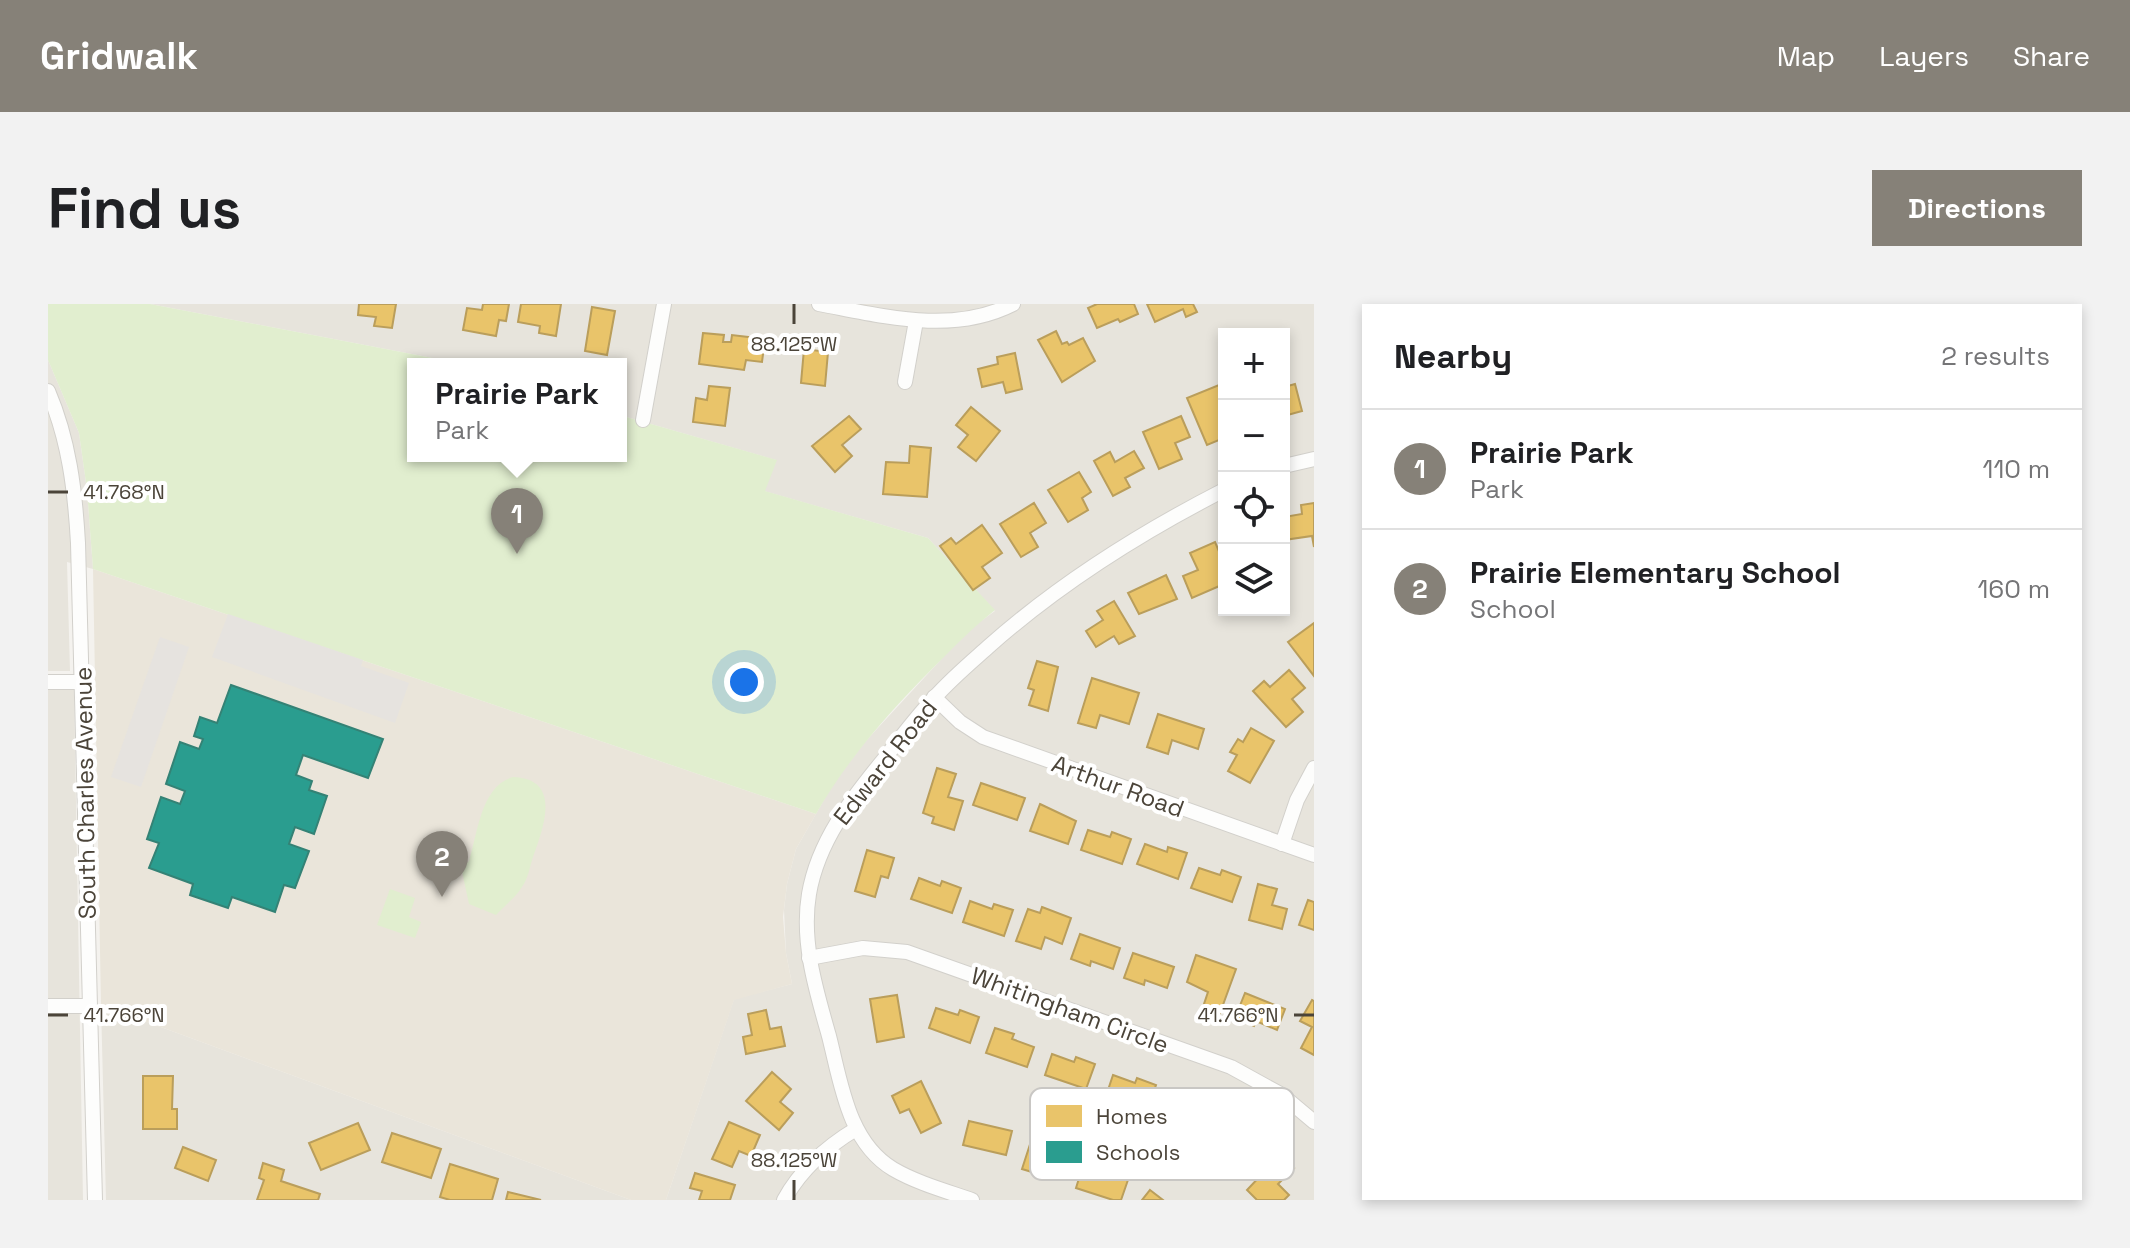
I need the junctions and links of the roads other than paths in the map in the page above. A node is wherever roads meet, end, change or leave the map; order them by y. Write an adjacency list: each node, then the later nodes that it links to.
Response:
1 (664, 304): 8 (street)
2 (819, 304): 4 (street)
3 (1013, 304): 5 (street)
4 (840, 306): 5 (street)
5 (916, 321): 6 (street)
6 (905, 382)
7 (48, 391): 13 (street, South Charles Avenue)
8 (643, 420)
9 (1314, 459): 10 (street)
10 (1290, 465)
11 (1218, 493): 14 (street, Edward Road)
12 (48, 682): 13 (street)
13 (82, 682): 20 (street, South Charles Avenue)
14 (934, 697): 16 (street, Arthur Road); 18 (street, Edward Road)
15 (1314, 768): 16 (street)
16 (1282, 844): 17 (street, Arthur Road)
17 (1314, 855)
18 (809, 958): 21 (street, Whitingham Circle); 24 (street, Edward Road)
19 (48, 1006): 20 (street)
20 (89, 1006): 25 (street, South Charles Avenue)
21 (1269, 1088)
22 (1294, 1105): 23 (street, Whitingham Circle)
23 (1314, 1122)
24 (856, 1129): 26 (street); 27 (street, Edward Road)
25 (98, 1199)
26 (784, 1200)
27 (972, 1200)

